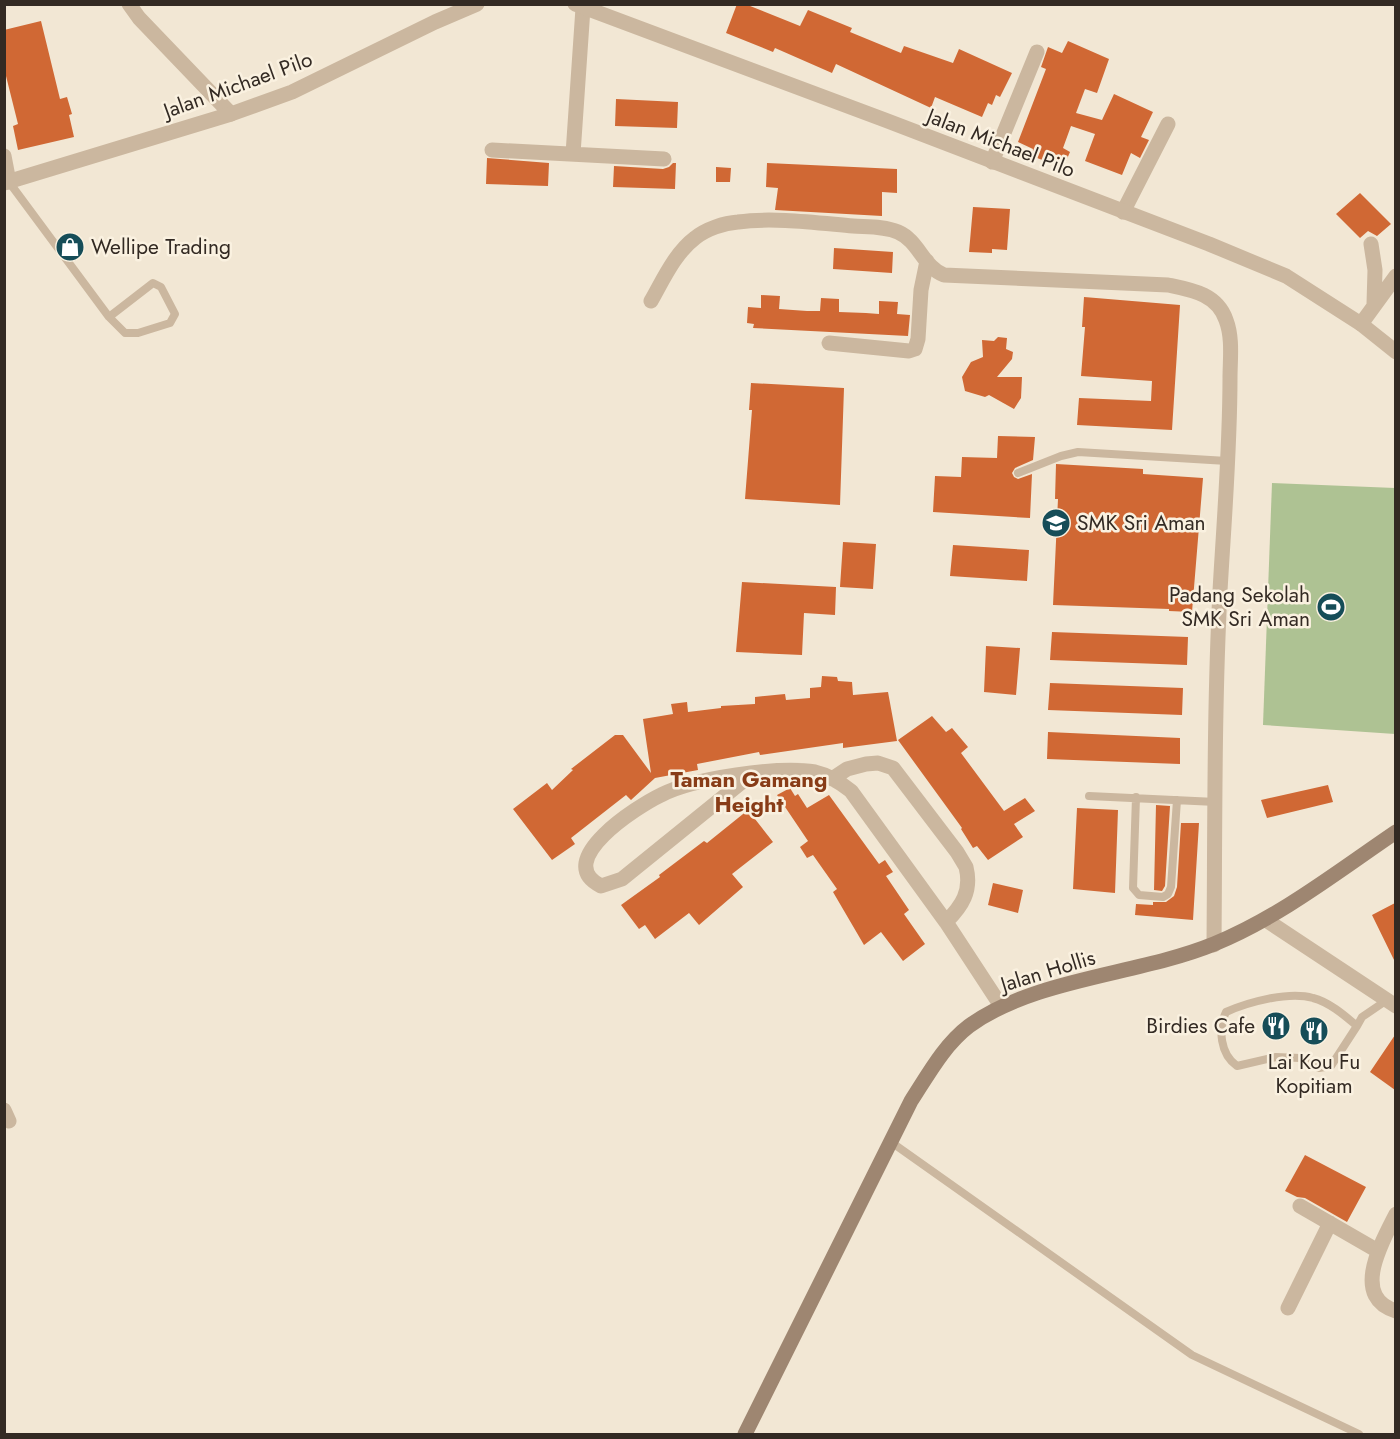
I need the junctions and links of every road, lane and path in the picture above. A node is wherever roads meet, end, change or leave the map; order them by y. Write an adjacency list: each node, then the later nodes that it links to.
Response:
1 (129, 4): 5 (street)
2 (477, 4): 5 (street, Jalan Michael Pilo)
3 (584, 7): 8 (street); 11 (street, Jalan Michael Pilo)
4 (1037, 52): 11 (street)
5 (231, 114): 12 (street, Jalan Michael Pilo)
6 (1168, 124): 13 (street)
7 (492, 150): 8 (street)
8 (573, 154): 10 (street)
9 (4, 156): 12 (street)
10 (664, 159)
11 (992, 162): 13 (street, Jalan Michael Pilo)
12 (7, 182): 19 (lane)
13 (1123, 212): 20 (street, Jalan Michael Pilo)
14 (1371, 244): 18 (street)
15 (927, 261): 17 (street); 21 (street); 23 (street)
16 (1395, 276): 18 (street)
17 (651, 301)
18 (1374, 304): 20 (street)
19 (109, 317): 19 (lane)
20 (1361, 324): 22 (street, Jalan Michael Pilo)
21 (829, 343)
22 (1395, 352)
23 (1227, 460): 24 (lane); 30 (street)
24 (1018, 473)
25 (753, 773): 25 (street); 26 (street)
26 (832, 779): 33 (street); 33 (street)
27 (1089, 796): 28 (lane)
28 (1136, 797): 29 (lane); 29 (lane)
29 (1176, 800): 30 (lane)
30 (1216, 802): 34 (street)
31 (1395, 832): 32 (main road, Jalan Hollis)
32 (1266, 920): 34 (main road, Jalan Hollis); 35 (street)
33 (946, 922): 36 (street)
34 (1214, 945): 36 (main road, Jalan Hollis)
35 (1391, 1003): 37 (lane)
36 (1001, 1006): 38 (main road, Jalan Hollis)
37 (1357, 1026): 37 (lane)
38 (891, 1142): 45 (main road, Jalan Hollis); 46 (lane)
39 (1300, 1206): 41 (street)
40 (1395, 1214): 42 (street)
41 (1330, 1223): 42 (street); 43 (street)
42 (1378, 1251): 44 (street)
43 (1288, 1308)
44 (1395, 1311)
45 (746, 1434)
46 (1359, 1434)

